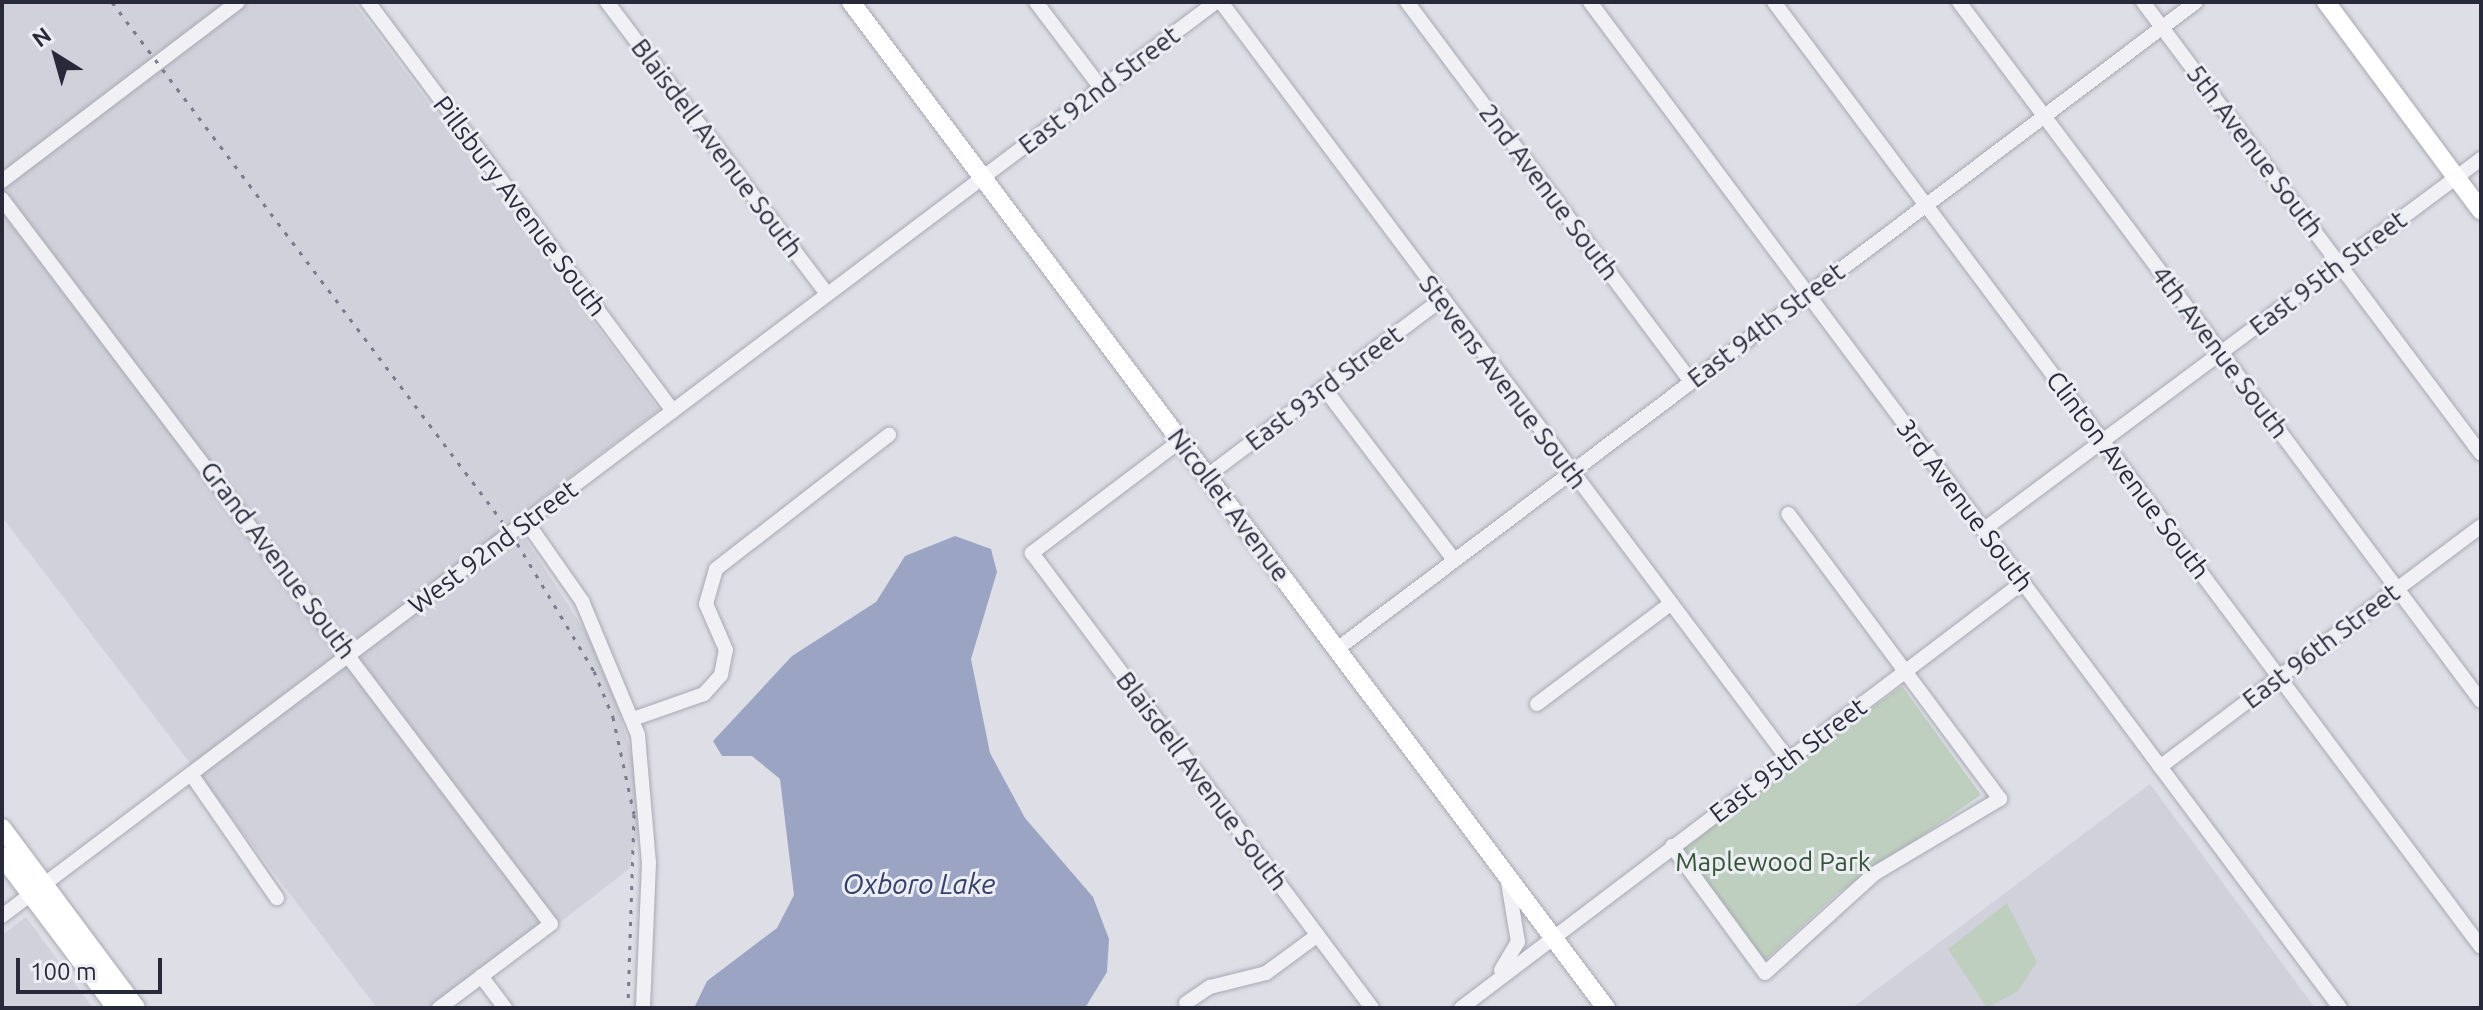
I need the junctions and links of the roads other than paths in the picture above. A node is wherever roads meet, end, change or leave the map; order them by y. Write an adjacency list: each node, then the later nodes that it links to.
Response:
1 (238, 2): 20 (street)
2 (368, 2): 31 (street, Pillsbury Avenue South)
3 (607, 2): 25 (street, Blaisdell Avenue South)
4 (851, 2): 18 (main road, Nicollet Avenue)
5 (1036, 2): 15 (street)
6 (1218, 2): 15 (street, East 92nd Street); 27 (street, Stevens Avenue South)
7 (1407, 2): 29 (street, 2nd Avenue South)
8 (1590, 2): 26 (street, 3rd Avenue South)
9 (1774, 2): 22 (street, Clinton Avenue South)
10 (1959, 2): 16 (street, 4th Avenue South)
11 (2143, 2): 14 (street, 5th Avenue South)
12 (2196, 2): 14 (street, East 94th Street)
13 (2326, 2): 19 (main road)
14 (2162, 28): 16 (street, East 94th Street); 24 (street, 5th Avenue South)
15 (1101, 88): 18 (street, East 92nd Street)
16 (2044, 116): 22 (street, East 94th Street); 28 (street, 4th Avenue South)
17 (2481, 159): 19 (street, East 95th Street)
18 (983, 177): 25 (street, West 92nd Street); 33 (main road, Nicollet Avenue)
19 (2456, 178): 23 (main road); 24 (street, East 95th Street)
20 (2, 181)
21 (2, 199): 47 (street, Grand Avenue South)
22 (1926, 205): 26 (street, East 94th Street); 34 (street, Clinton Avenue South)
23 (2481, 211)
24 (2340, 264): 28 (street, East 95th Street); 35 (street, 5th Avenue South)
25 (827, 294): 31 (street, West 92nd Street)
26 (1808, 294): 29 (street, East 94th Street); 41 (street, 3rd Avenue South)
27 (1442, 299): 30 (street, East 93rd Street); 36 (street, Stevens Avenue South)
28 (2221, 353): 34 (street, East 95th Street); 44 (street, 4th Avenue South)
29 (1691, 382): 36 (street, East 94th Street)
30 (1324, 388): 37 (street, East 93rd Street); 42 (street)
31 (673, 411): 39 (street, West 92nd Street)
32 (889, 435): 52 (street)
33 (1180, 441): 37 (main road, Nicollet Avenue); 63 (street, Blaisdell Avenue South)
34 (2103, 441): 41 (street, East 95th Street); 49 (street, Clinton Avenue South)
35 (2481, 454)
36 (1571, 472): 42 (street, East 94th Street); 45 (street, Stevens Avenue South)
37 (1207, 476): 46 (main road, Nicollet Avenue)
38 (1788, 514): 48 (street)
39 (526, 521): 47 (street, West 92nd Street); 52 (street)
40 (2481, 526): 44 (street, East 96th Street)
41 (1983, 530): 43 (street, 3rd Avenue South)
42 (1454, 560): 46 (street, East 94th Street)
43 (2022, 583): 48 (street, East 95th Street); 54 (street, 3rd Avenue South)
44 (2397, 589): 49 (street, East 96th Street); 50 (street, 4th Avenue South)
45 (1670, 604): 51 (street); 53 (street, Stevens Avenue South)
46 (1337, 649): 59 (main road, Nicollet Avenue)
47 (349, 655): 55 (street, West 92nd Street); 66 (street, Grand Avenue South)
48 (1905, 672): 53 (street, East 95th Street); 57 (street)
49 (2279, 677): 54 (street, East 96th Street); 65 (street, Clinton Avenue South)
50 (2481, 701)
51 (1537, 704)
52 (633, 719): 73 (street)
53 (1788, 759): 57 (street, East 95th Street)
54 (2160, 767): 77 (street, 3rd Avenue South)
55 (191, 774): 60 (street, West 92nd Street); 61 (street)
56 (2, 828): 60 (main road)
57 (1672, 846): 64 (street, East 95th Street)
58 (2, 856): 60 (main road)
59 (1506, 874): 64 (main road, Nicollet Avenue); 67 (street)
60 (37, 890): 62 (street, West 92nd Street); 69 (main road); 70 (main road)
61 (277, 898)
62 (2, 916)
63 (1318, 935): 68 (street); 74 (street, Blaisdell Avenue South)
64 (1552, 936): 67 (street, East 95th Street); 76 (main road, Nicollet Avenue)
65 (2481, 947)
66 (481, 976): 71 (street); 72 (street)
67 (1489, 986): 75 (street, East 95th Street)
68 (1186, 1003)
69 (116, 1008)
70 (136, 1008)
71 (439, 1008)
72 (505, 1008)
73 (643, 1008)
74 (1372, 1008)
75 (1461, 1008)
76 (1606, 1008)
77 (2340, 1008)

